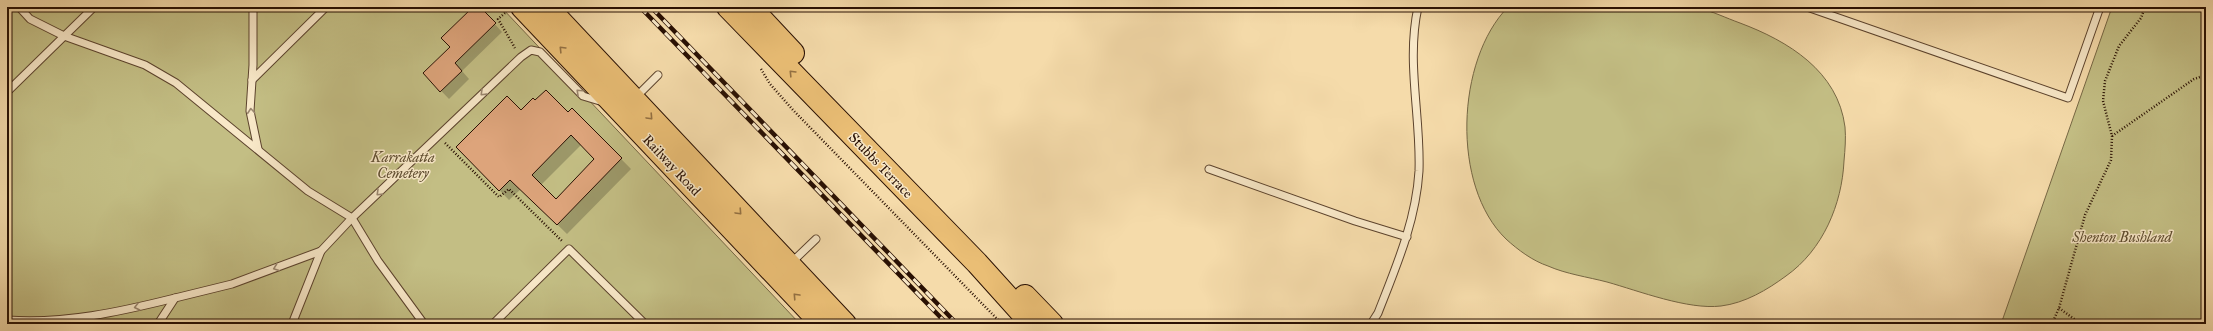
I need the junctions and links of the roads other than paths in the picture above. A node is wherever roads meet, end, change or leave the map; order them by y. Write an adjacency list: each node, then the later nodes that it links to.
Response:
1 (19, 7): 12 (lane)
2 (94, 7): 12 (lane)
3 (253, 7): 14 (lane)
4 (326, 7): 14 (lane)
5 (547, 7): 16 (main road, Railway Road)
6 (728, 7): 33 (main road, Stubbs Terrace, one-way to 6)
7 (750, 7): 34 (main road, Stubbs Terrace)
8 (1418, 7): 20 (lane)
9 (1807, 7): 10 (lane)
10 (2100, 7)
11 (514, 9): 16 (main road, Railway Road, one-way to 11)
12 (64, 36): 15 (lane); 17 (lane)
13 (658, 75): 16 (lane)
14 (252, 80): 17 (lane, one-way to 14)
15 (7, 92)
16 (624, 102): 19 (lane, one-way to 19); 23 (main road, Railway Road)
17 (258, 150): 19 (lane)
18 (1209, 169): 20 (lane)
19 (352, 218): 22 (lane); 28 (lane)
20 (1408, 237): 35 (lane)
21 (816, 239): 23 (lane)
22 (321, 251): 24 (lane, one-way to 24); 27 (lane)
23 (783, 271): 31 (main road, Railway Road, one-way to 23); 32 (main road, Railway Road)
24 (175, 298): 25 (lane, one-way to 25); 26 (lane)
25 (7, 320)
26 (158, 324)
27 (292, 324)
28 (424, 324)
29 (493, 324): 30 (lane)
30 (645, 324)
31 (822, 324)
32 (844, 324)
33 (1032, 324)
34 (1052, 324)
35 (1371, 324)

